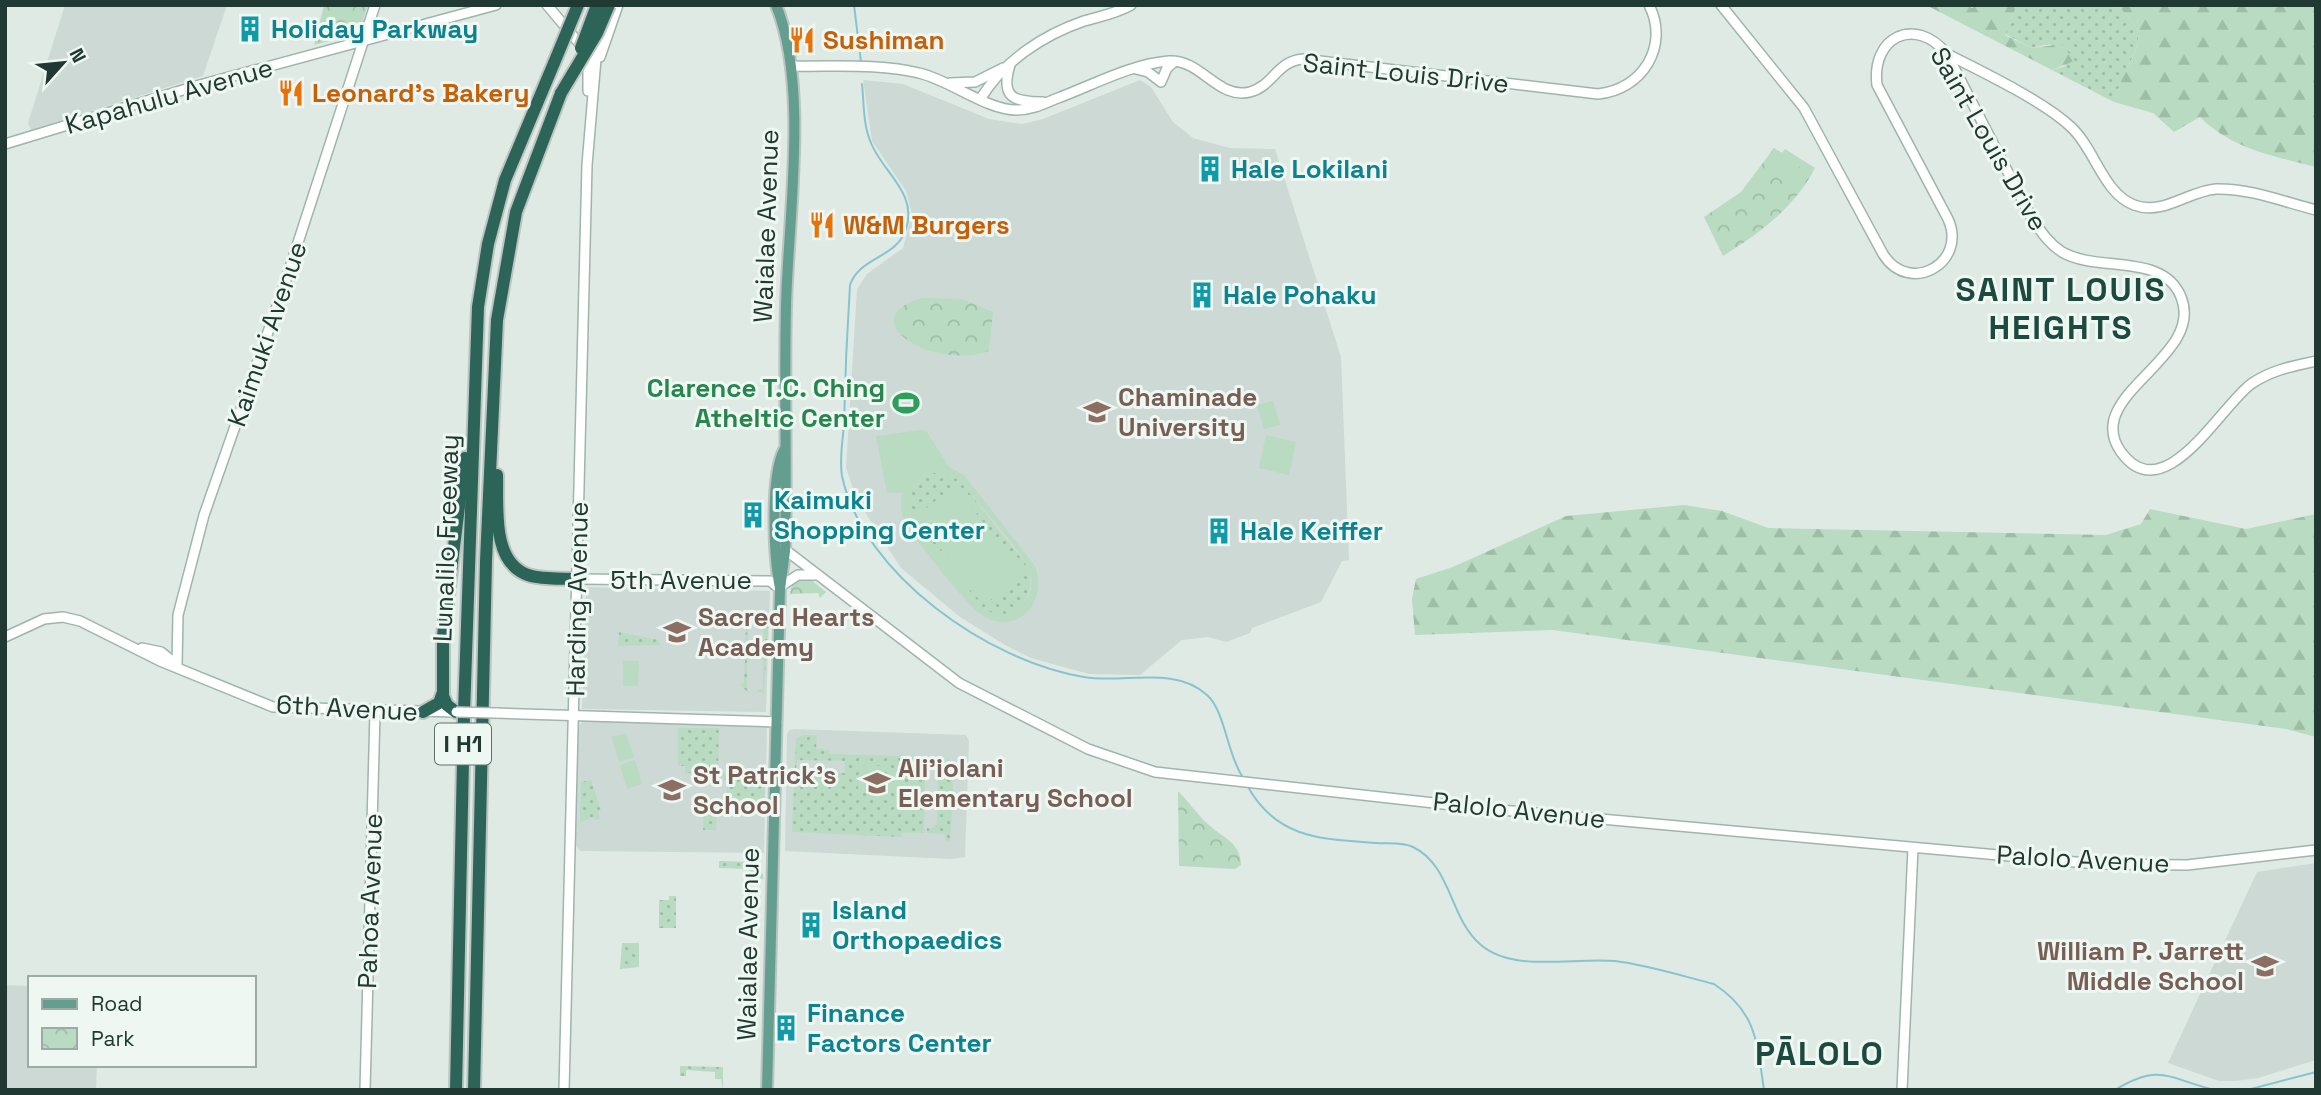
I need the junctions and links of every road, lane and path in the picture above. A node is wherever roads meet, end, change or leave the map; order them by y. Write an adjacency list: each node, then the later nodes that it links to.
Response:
1 (375, 5): 14 (street, Kaimuki Avenue)
2 (496, 5): 14 (street, Kapahulu Avenue)
3 (547, 5): 16 (street)
4 (570, 5): 18 (highway, bridge)
5 (578, 5): 18 (highway, Lunalilo Freeway / I H1, bridge)
6 (591, 5): 16 (street, Harding Avenue)
7 (598, 5): 21 (street, Harding Avenue); 24 (highway, Lunalilo Freeway / I H1, bridge)
8 (609, 5): 24 (highway, bridge)
9 (618, 5): 21 (street)
10 (776, 5): 20 (main road, Waialae Avenue)
11 (1131, 5): 19 (street)
12 (1649, 5): 17 (street, Saint Louis Drive)
13 (1721, 5): 15 (street, Saint Louis Drive)
14 (366, 40): 28 (street, Kapahulu Avenue); 40 (street, Kaimuki Avenue)
15 (1947, 54): 29 (street); 30 (street, Saint Louis Drive)
16 (588, 58): 27 (street, Harding Avenue)
17 (1174, 62): 22 (street); 22 (street)
18 (554, 63): 32 (highway, Lunalilo Freeway / I H1)
19 (1010, 64): 23 (street); 25 (street); 26 (street)
20 (791, 66): 23 (street); 33 (main road, Waialae Avenue)
21 (596, 68): 27 (street, Harding Avenue)
22 (1135, 69): 26 (street)
23 (944, 82): 25 (street)
24 (561, 93): 31 (highway, Lunalilo Freeway / I H1)
25 (981, 98): 26 (street)
26 (1049, 102)
27 (590, 109): 37 (street, Harding Avenue)
28 (5, 144)
29 (2316, 210)
30 (2316, 361)
31 (494, 371): 37 (highway); 54 (highway, Lunalilo Freeway / I H1)
32 (473, 399): 44 (highway); 53 (highway, Lunalilo Freeway / I H1)
33 (784, 450): 34 (main road, Waialae Avenue); 35 (main road, Waialae Avenue)
34 (777, 482): 35 (street); 38 (main road, Waialae Avenue)
35 (785, 551): 36 (street, Palolo Avenue); 38 (main road, Waialae Avenue)
36 (821, 577): 38 (street); 50 (street, Palolo Avenue)
37 (578, 579): 38 (street, 5th Avenue); 48 (street, Harding Avenue)
38 (781, 588): 49 (main road, Waialae Avenue)
39 (5, 637): 41 (street, 6th Avenue)
40 (177, 642): 42 (street); 43 (street, Kaimuki Avenue)
41 (136, 647): 42 (street, 6th Avenue); 43 (street, 6th Avenue)
42 (161, 652): 43 (street, 6th Avenue)
43 (177, 665): 45 (street, 6th Avenue)
44 (443, 692): 46 (highway); 47 (highway)
45 (374, 712): 46 (street, 6th Avenue); 52 (street, Pahoa Avenue)
46 (423, 712): 47 (street, 6th Avenue)
47 (456, 712): 48 (street, 6th Avenue, bridge)
48 (574, 714): 49 (street, 6th Avenue); 55 (street, Harding Avenue)
49 (777, 722): 56 (main road, Waialae Avenue)
50 (1913, 848): 51 (street, Palolo Avenue); 57 (street)
51 (2316, 850)
52 (365, 1090)
53 (456, 1090)
54 (474, 1090)
55 (564, 1090)
56 (767, 1090)
57 (1902, 1090)

